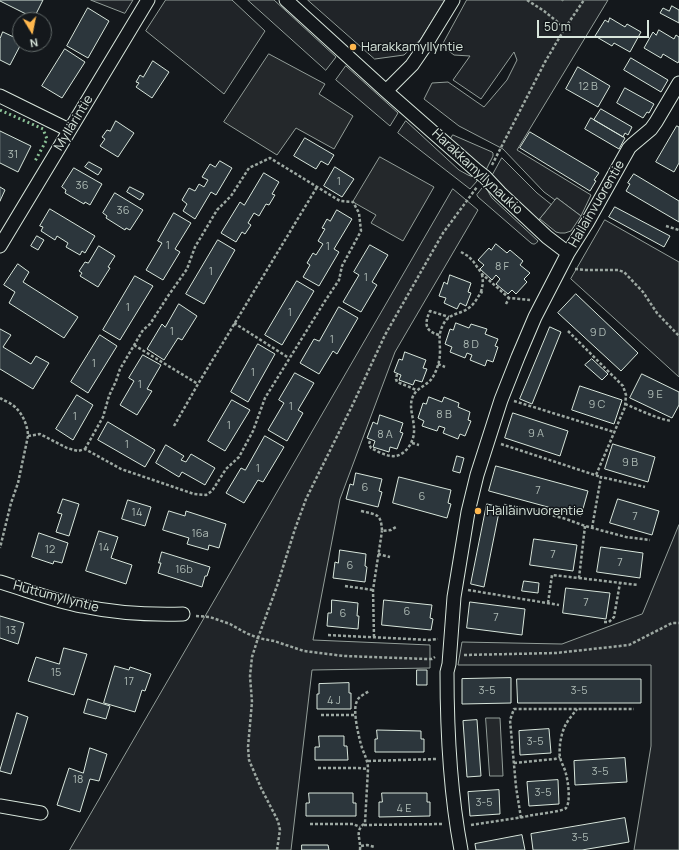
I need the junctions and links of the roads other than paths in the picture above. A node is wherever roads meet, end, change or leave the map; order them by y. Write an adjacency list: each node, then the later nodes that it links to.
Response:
1 (148, 0): 7 (street, Myllärintie)
2 (286, 0): 5 (street)
3 (453, 0): 5 (street)
4 (679, 83): 9 (street, Hallainvuorentie)
5 (386, 91): 9 (street, Harakkamyllynaukio)
6 (0, 96): 7 (street)
7 (69, 130): 8 (street, Myllärintie)
8 (0, 246)
9 (568, 252): 14 (street, Hallainvuorentie)
10 (0, 582): 11 (street, Huttumyllyntie)
11 (183, 614)
12 (0, 806): 13 (street)
13 (41, 813)
14 (461, 850)

